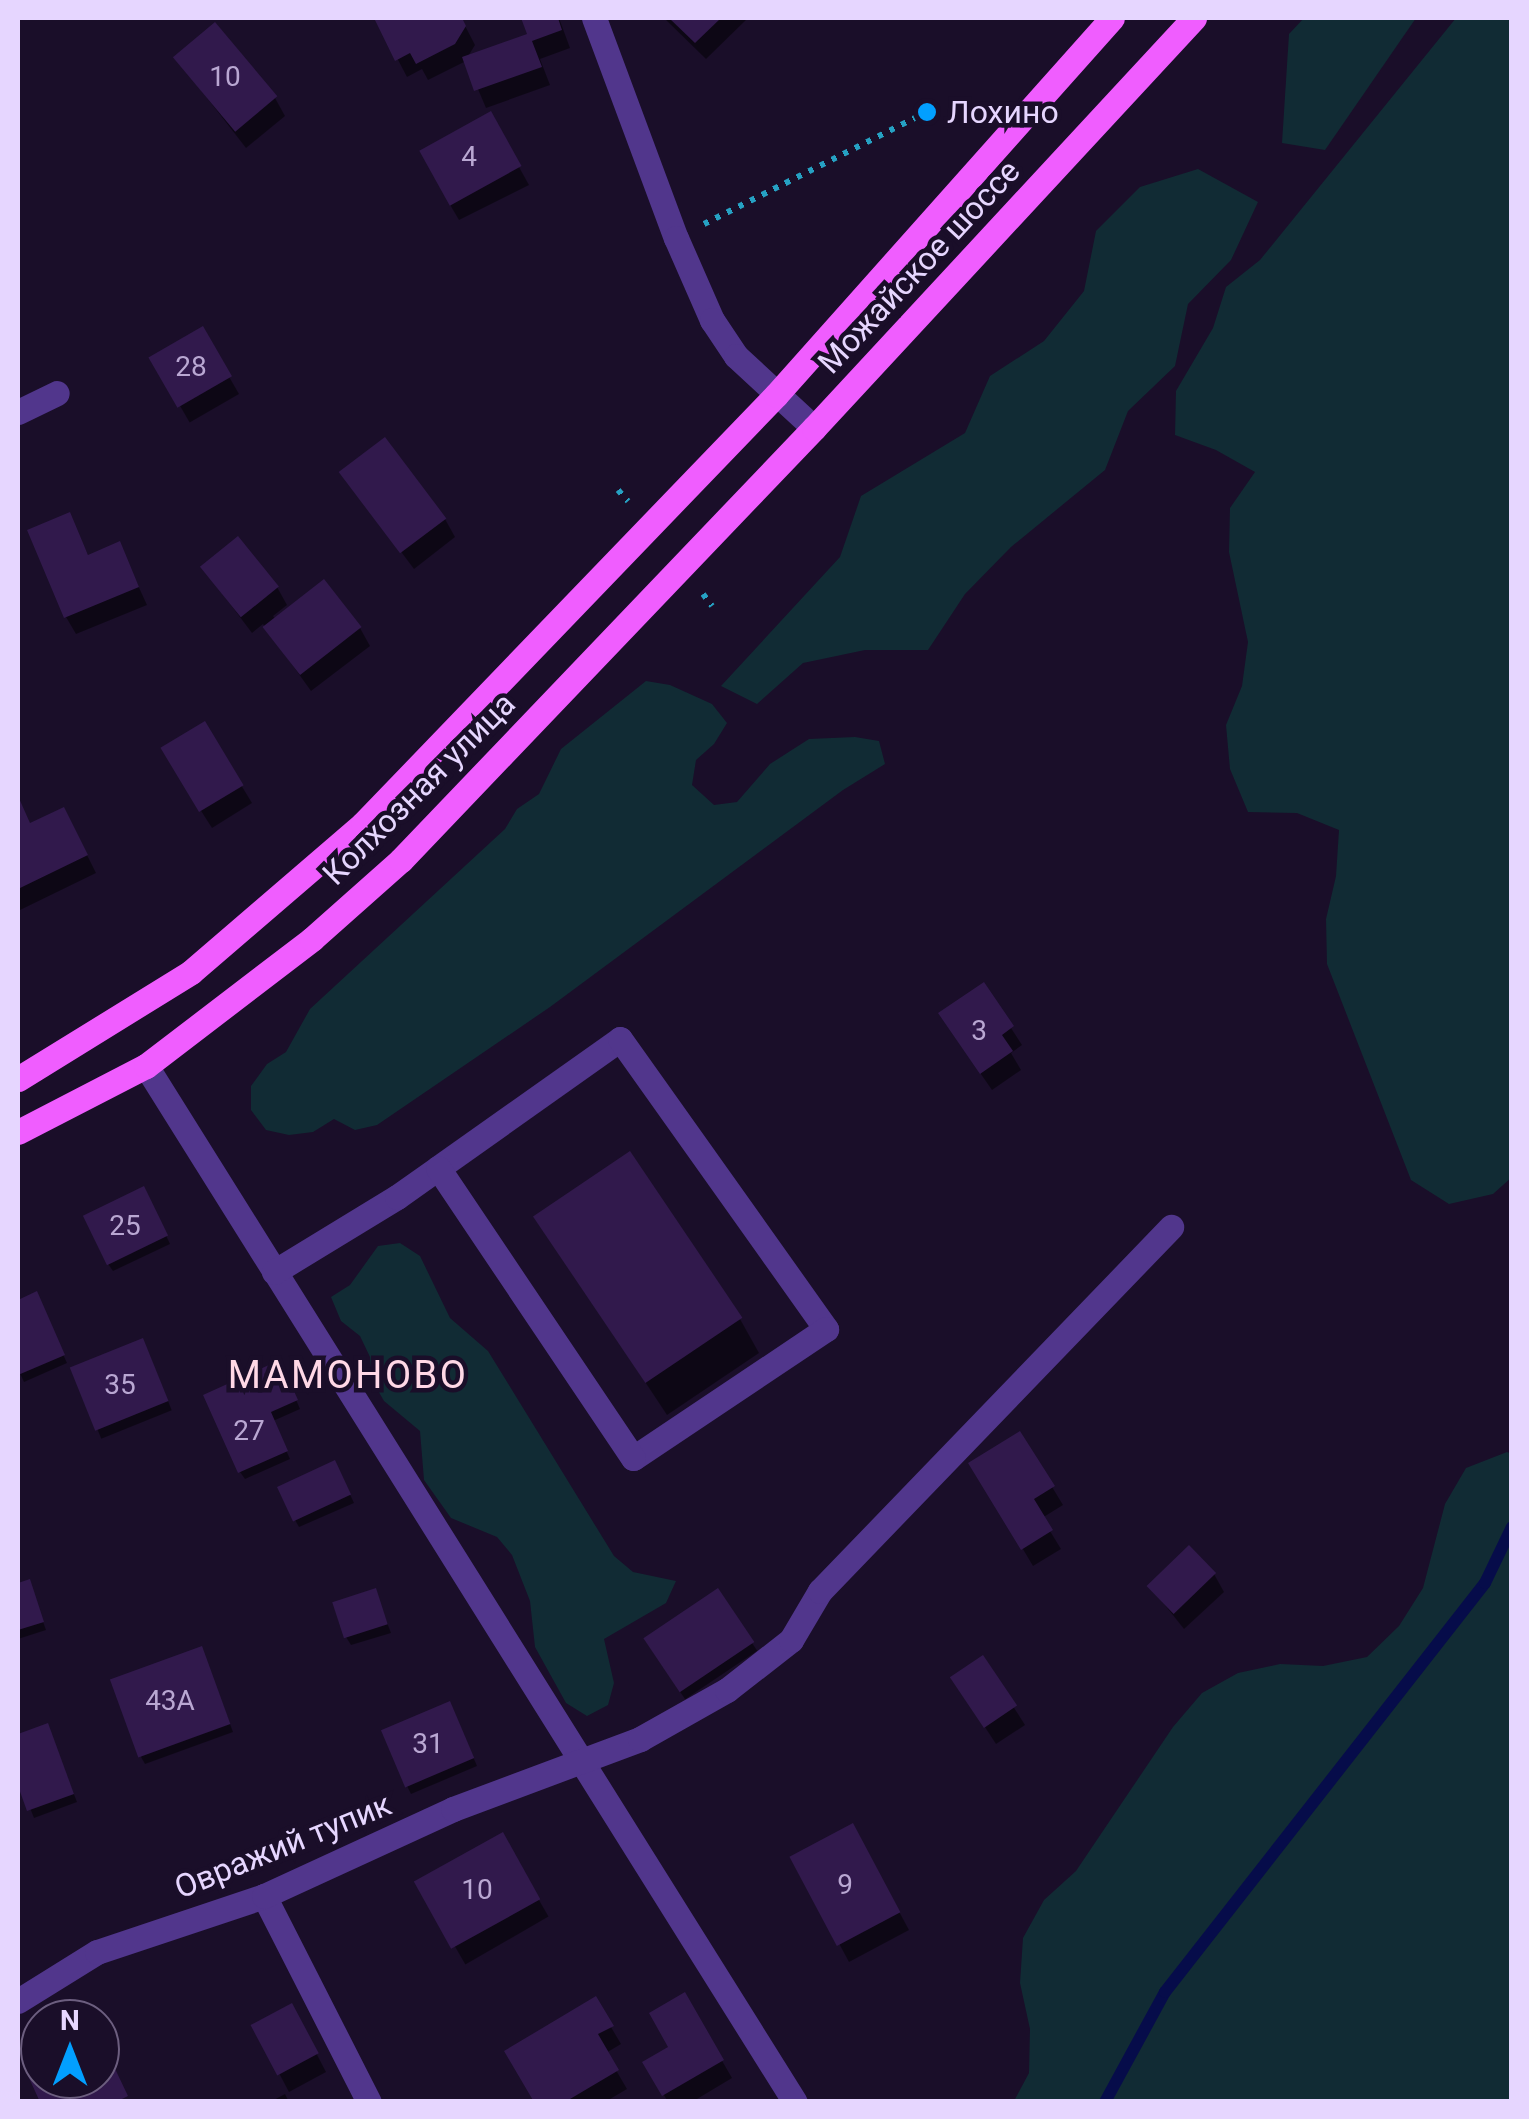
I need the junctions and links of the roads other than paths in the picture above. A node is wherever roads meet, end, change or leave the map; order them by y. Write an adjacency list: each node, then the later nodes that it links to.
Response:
1 (594, 18): 5 (street)
2 (1112, 18): 5 (main road, Можайское шоссе)
3 (1194, 18): 7 (main road, Можайское шоссе)
4 (57, 394): 6 (street)
5 (776, 395): 7 (street); 9 (main road, Колхозная улица)
6 (18, 412)
7 (814, 428): 8 (main road, Колхозная улица)
8 (146, 1066): 10 (main road, Колхозная улица); 13 (street)
9 (18, 1078)
10 (18, 1132)
11 (438, 1168): 11 (street); 13 (street)
12 (1171, 1227): 14 (street, Овражий тупик)
13 (274, 1272): 14 (street)
14 (579, 1763): 15 (street, Овражий тупик); 18 (street)
15 (264, 1896): 16 (street, Овражий тупик); 17 (street)
16 (18, 2001)
17 (370, 2102)
18 (795, 2102)

